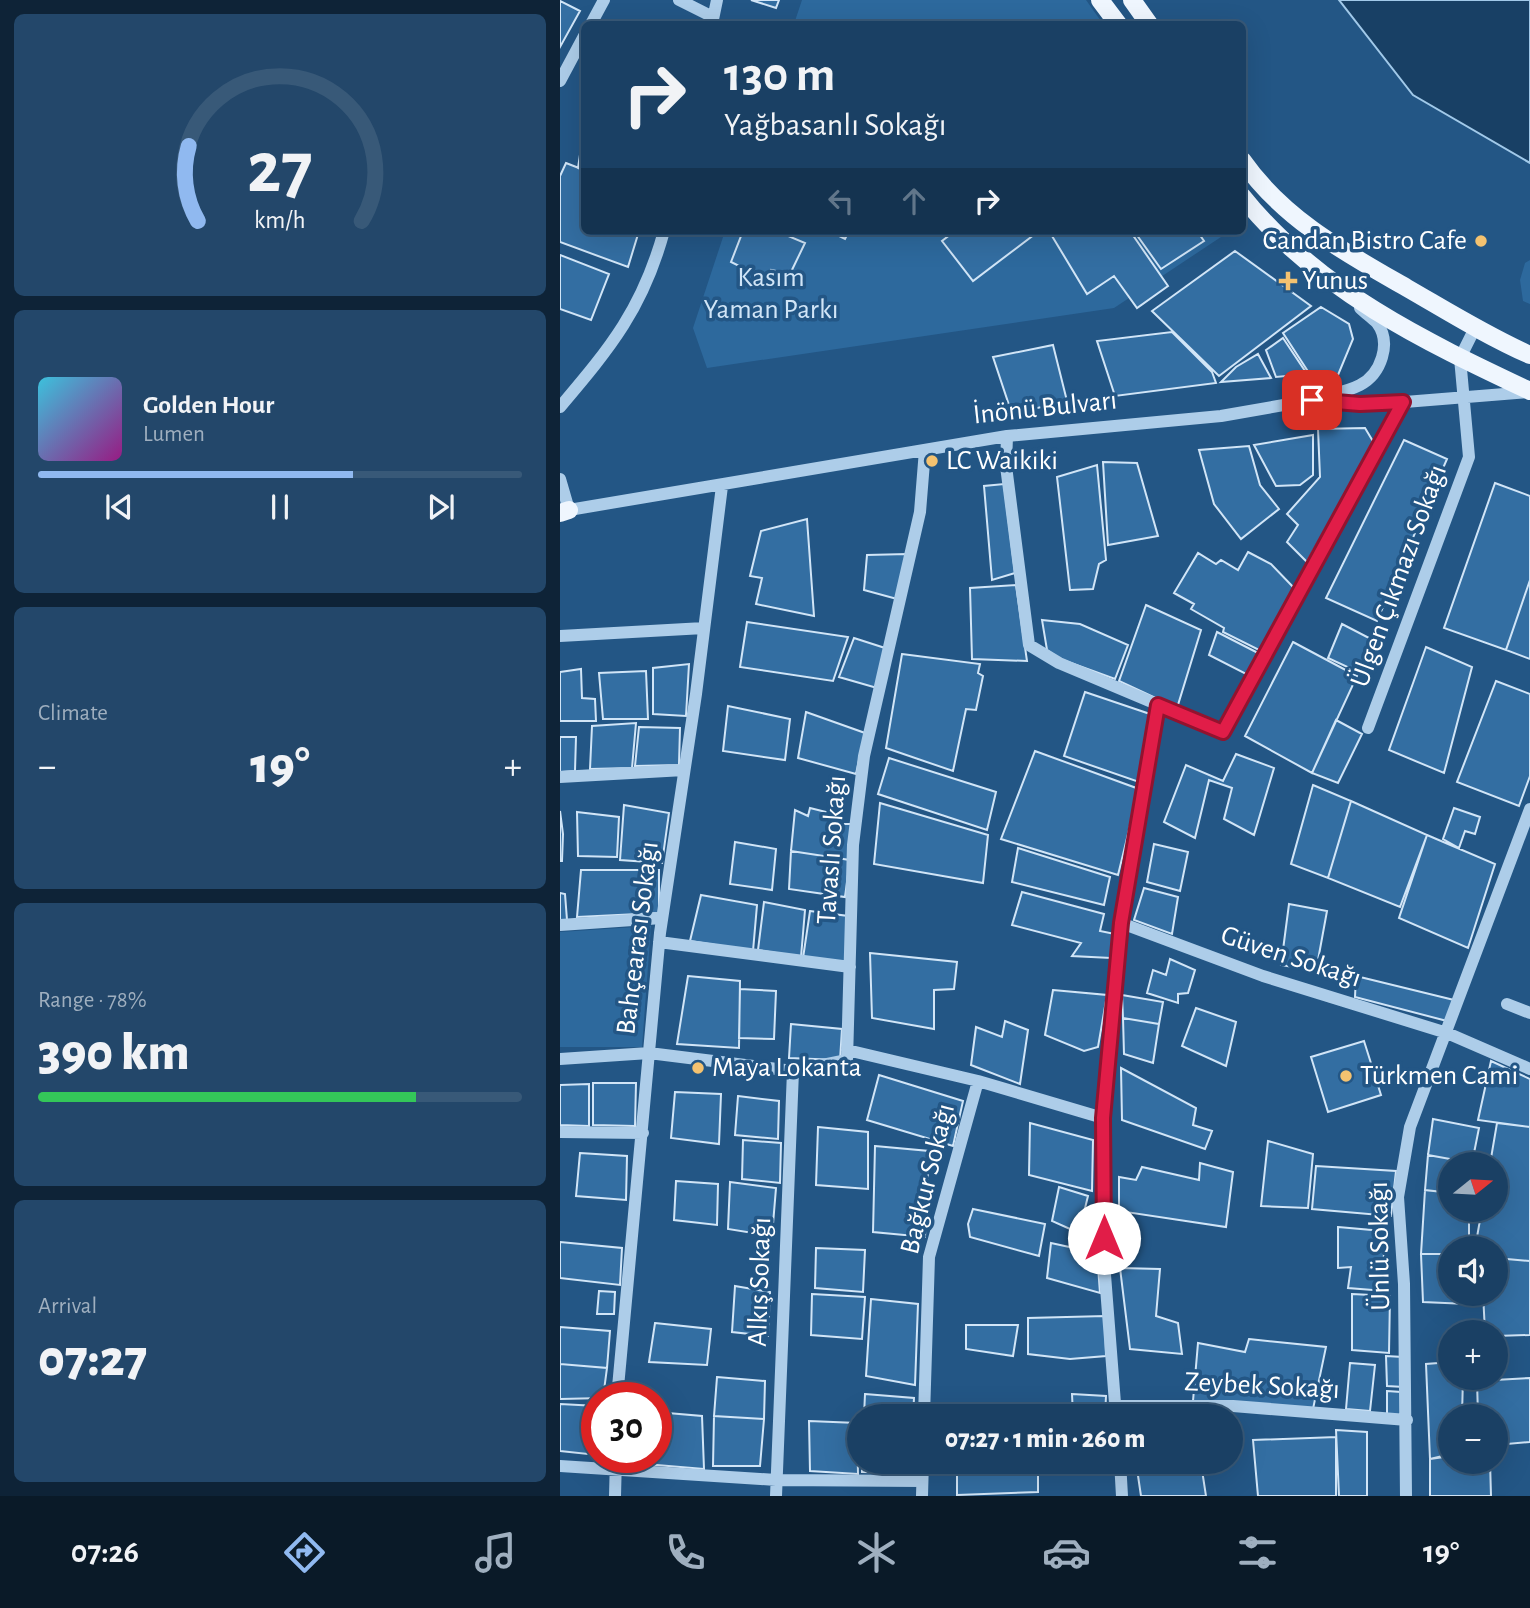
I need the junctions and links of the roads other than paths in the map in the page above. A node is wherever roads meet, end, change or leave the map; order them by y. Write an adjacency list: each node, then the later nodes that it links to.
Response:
1 (604, 0): 6 (street)
2 (679, 0): 7 (street)
3 (717, 0): 7 (street)
4 (1100, 0): 8 (main road)
5 (1132, 0): 9 (main road)
6 (593, 21)
7 (712, 21)
8 (1116, 21)
9 (1147, 21)
10 (581, 42): 11 (street)
11 (560, 81)
12 (1246, 165): 16 (main road)
13 (1246, 200): 15 (main road)
14 (663, 235): 23 (street)
15 (1345, 294): 18 (main road); 21 (street)
16 (1475, 327): 17 (main road); 18 (street)
17 (1530, 355)
18 (1460, 358): 19 (main road); 20 (street, Ülgen Çıkmazı Sokağı)
19 (1530, 391): 20 (street, İnönü Bulvarı)
20 (1461, 399): 22 (street, İnönü Bulvarı); 32 (street, Ülgen Çıkmazı Sokağı)
21 (1312, 400): 22 (street, İnönü Bulvarı); 24 (street, İnönü Bulvarı)
22 (1403, 402): 31 (street)
23 (560, 407)
24 (1007, 436): 25 (street, İnönü Bulvarı); 31 (street)
25 (925, 450): 27 (street, İnönü Bulvarı); 40 (street, Tavaslı Sokağı)
26 (560, 479): 28 (street)
27 (722, 486): 28 (street, İnönü Bulvarı); 29 (street, Bahçearası Sokağı)
28 (563, 511)
29 (704, 628): 30 (street); 33 (street, Bahçearası Sokağı)
30 (560, 636)
31 (1158, 705): 37 (street)
32 (1368, 728)
33 (684, 769): 34 (street); 36 (street, Bahçearası Sokağı)
34 (560, 777)
35 (1530, 808): 43 (street, Ünlü Sokağı)
36 (662, 918): 38 (street); 39 (street, Bahçearası Sokağı)
37 (1121, 923): 43 (street, Güven Sokağı); 50 (street)
38 (560, 925)
39 (659, 942): 40 (street); 45 (street, Bahçearası Sokağı)
40 (850, 967): 44 (street, Tavaslı Sokağı)
41 (1507, 1004): 42 (street)
42 (1530, 1013)
43 (1447, 1033): 47 (street, Güven Sokağı); 57 (street, Ünlü Sokağı)
44 (847, 1049): 48 (street); 49 (street, Bağkur Sokağı)
45 (649, 1053): 46 (street); 48 (street); 52 (street, Bahçearası Sokağı)
46 (560, 1059)
47 (1530, 1069)
48 (793, 1071): 64 (street, Alkış Sokağı)
49 (978, 1081): 50 (street, Bağkur Sokağı); 54 (street, Bağkur Sokağı)
50 (1103, 1118): 55 (street)
51 (560, 1132): 52 (street)
52 (643, 1133): 53 (street, Bahçearası Sokağı)
53 (619, 1382)
54 (924, 1404)
55 (1115, 1404)
56 (1243, 1407): 57 (street, Zeybek Sokağı)
57 (1407, 1420): 70 (street, Ünlü Sokağı)
58 (581, 1465): 59 (street)
59 (560, 1466)
60 (672, 1469): 64 (street)
61 (616, 1473): 66 (street)
62 (922, 1474): 65 (street)
63 (1121, 1474): 69 (street)
64 (776, 1480): 65 (street); 67 (street, Alkış Sokağı)
65 (922, 1481): 68 (street)
66 (615, 1496)
67 (776, 1496)
68 (922, 1496)
69 (1122, 1496)
70 (1406, 1496)

